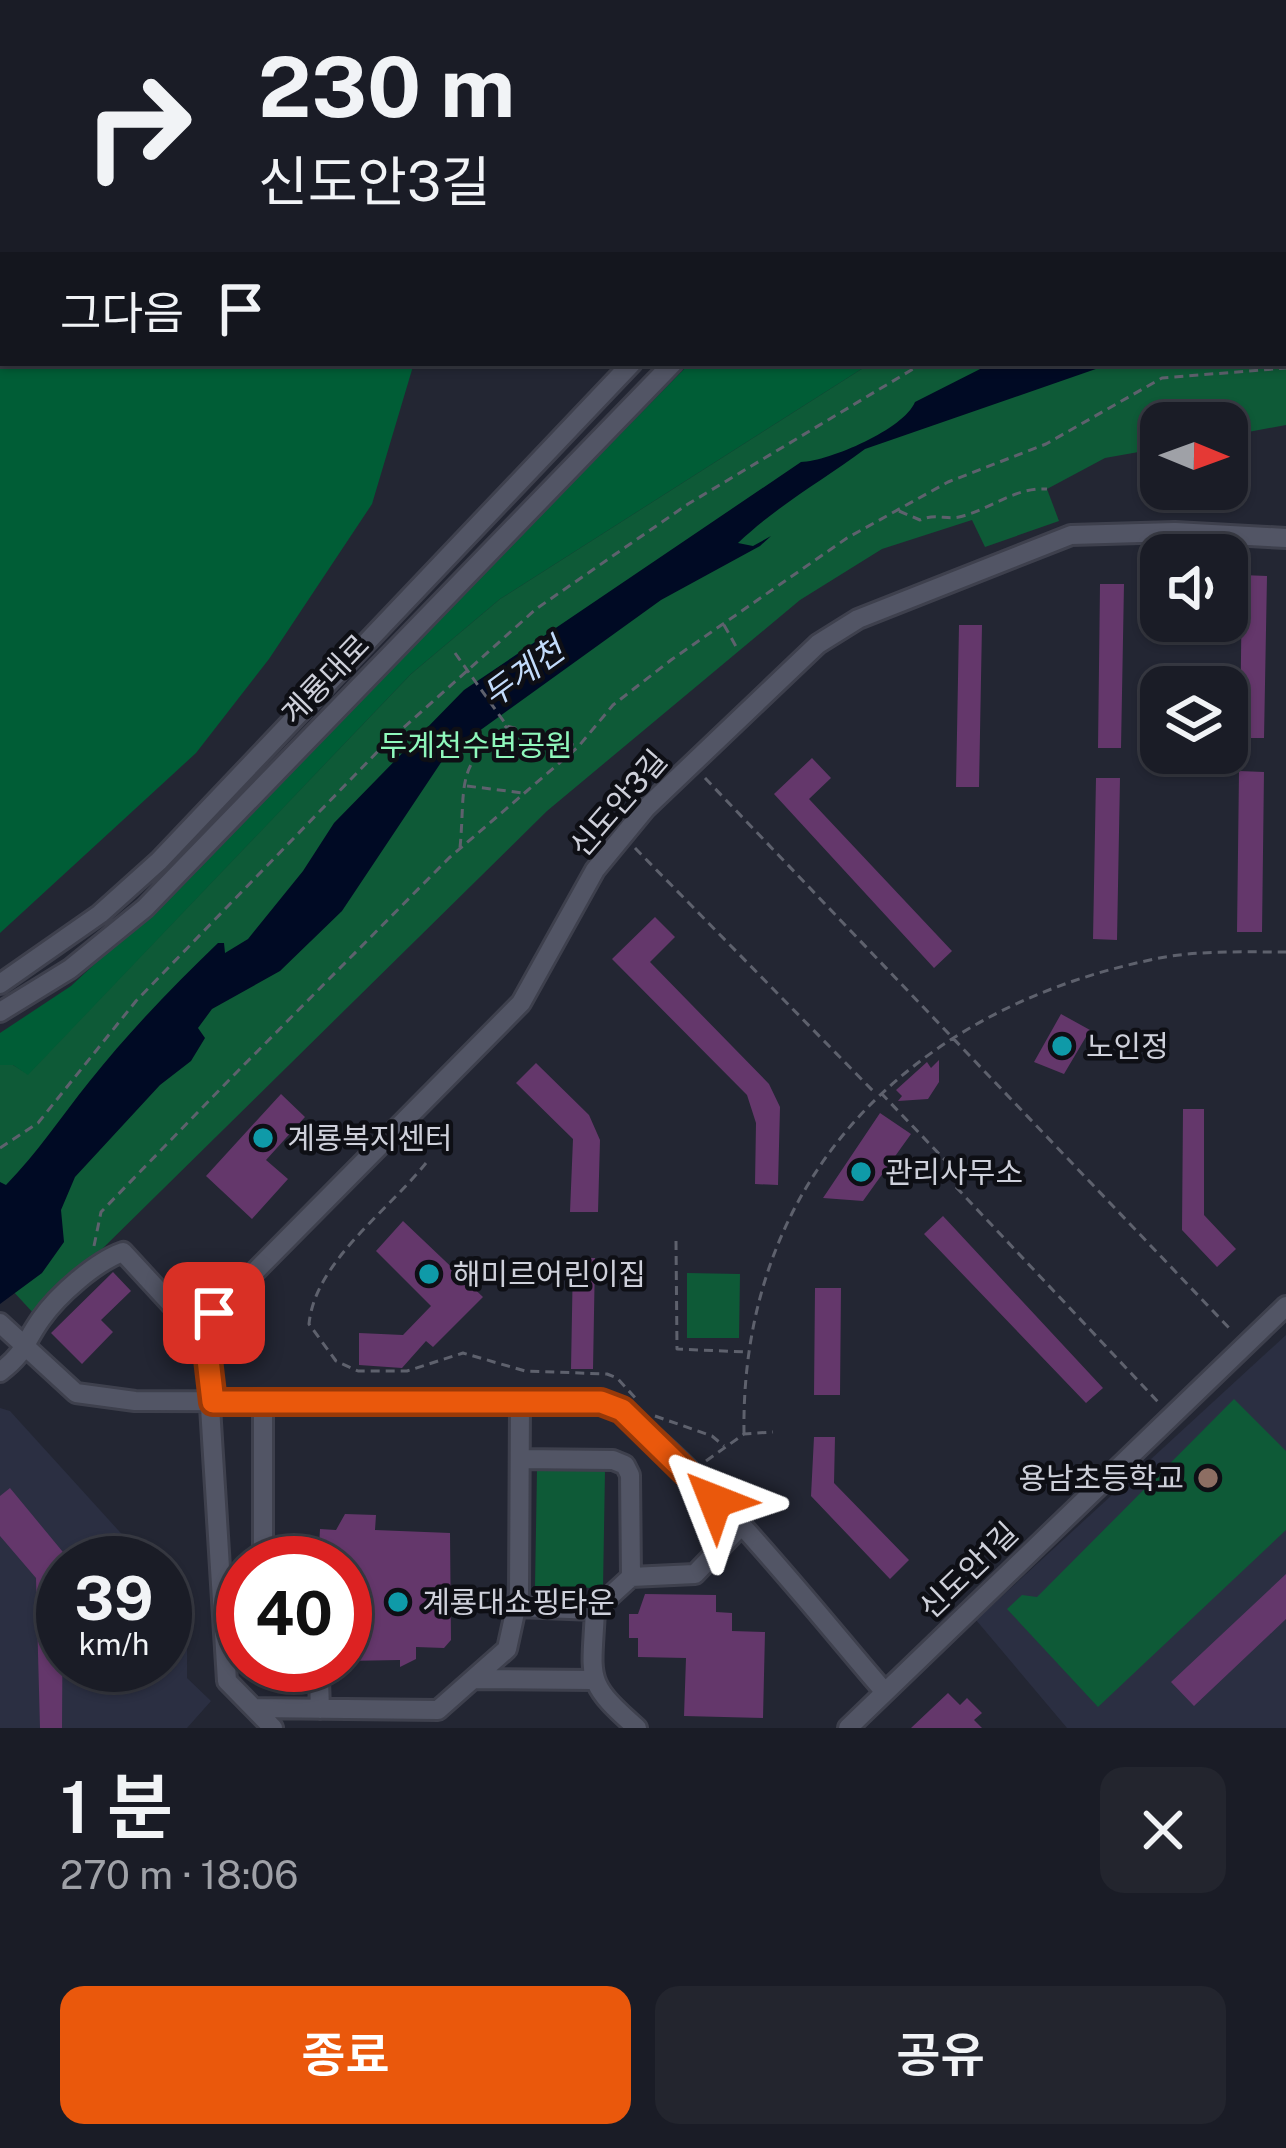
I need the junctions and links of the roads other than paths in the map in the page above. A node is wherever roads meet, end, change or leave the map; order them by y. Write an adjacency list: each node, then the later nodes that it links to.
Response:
1 (629, 366): 4 (street, 계룡대로)
2 (670, 366): 5 (street, 계룡대로)
3 (1286, 538): 8 (street, 신도안3길)
4 (0, 984)
5 (0, 1012)
6 (1286, 1306): 21 (street, 신도안1길)
7 (13, 1337): 8 (street); 9 (street); 10 (street)
8 (206, 1342): 10 (street)
9 (0, 1372)
10 (213, 1402): 11 (street); 23 (street)
11 (262, 1403): 12 (street); 15 (street)
12 (520, 1404): 13 (street); 14 (street)
13 (520, 1459): 16 (street); 17 (street)
14 (740, 1527): 16 (street); 21 (street)
15 (263, 1536)
16 (631, 1577): 18 (street)
17 (517, 1607): 18 (street); 19 (street)
18 (596, 1610): 20 (street)
19 (476, 1678): 20 (street); 24 (street)
20 (592, 1680): 26 (street)
21 (884, 1691): 27 (street, 신도안1길)
22 (319, 1692): 24 (street)
23 (254, 1708): 24 (street); 25 (street)
24 (320, 1709)
25 (273, 1728)
26 (637, 1728)
27 (848, 1728)

